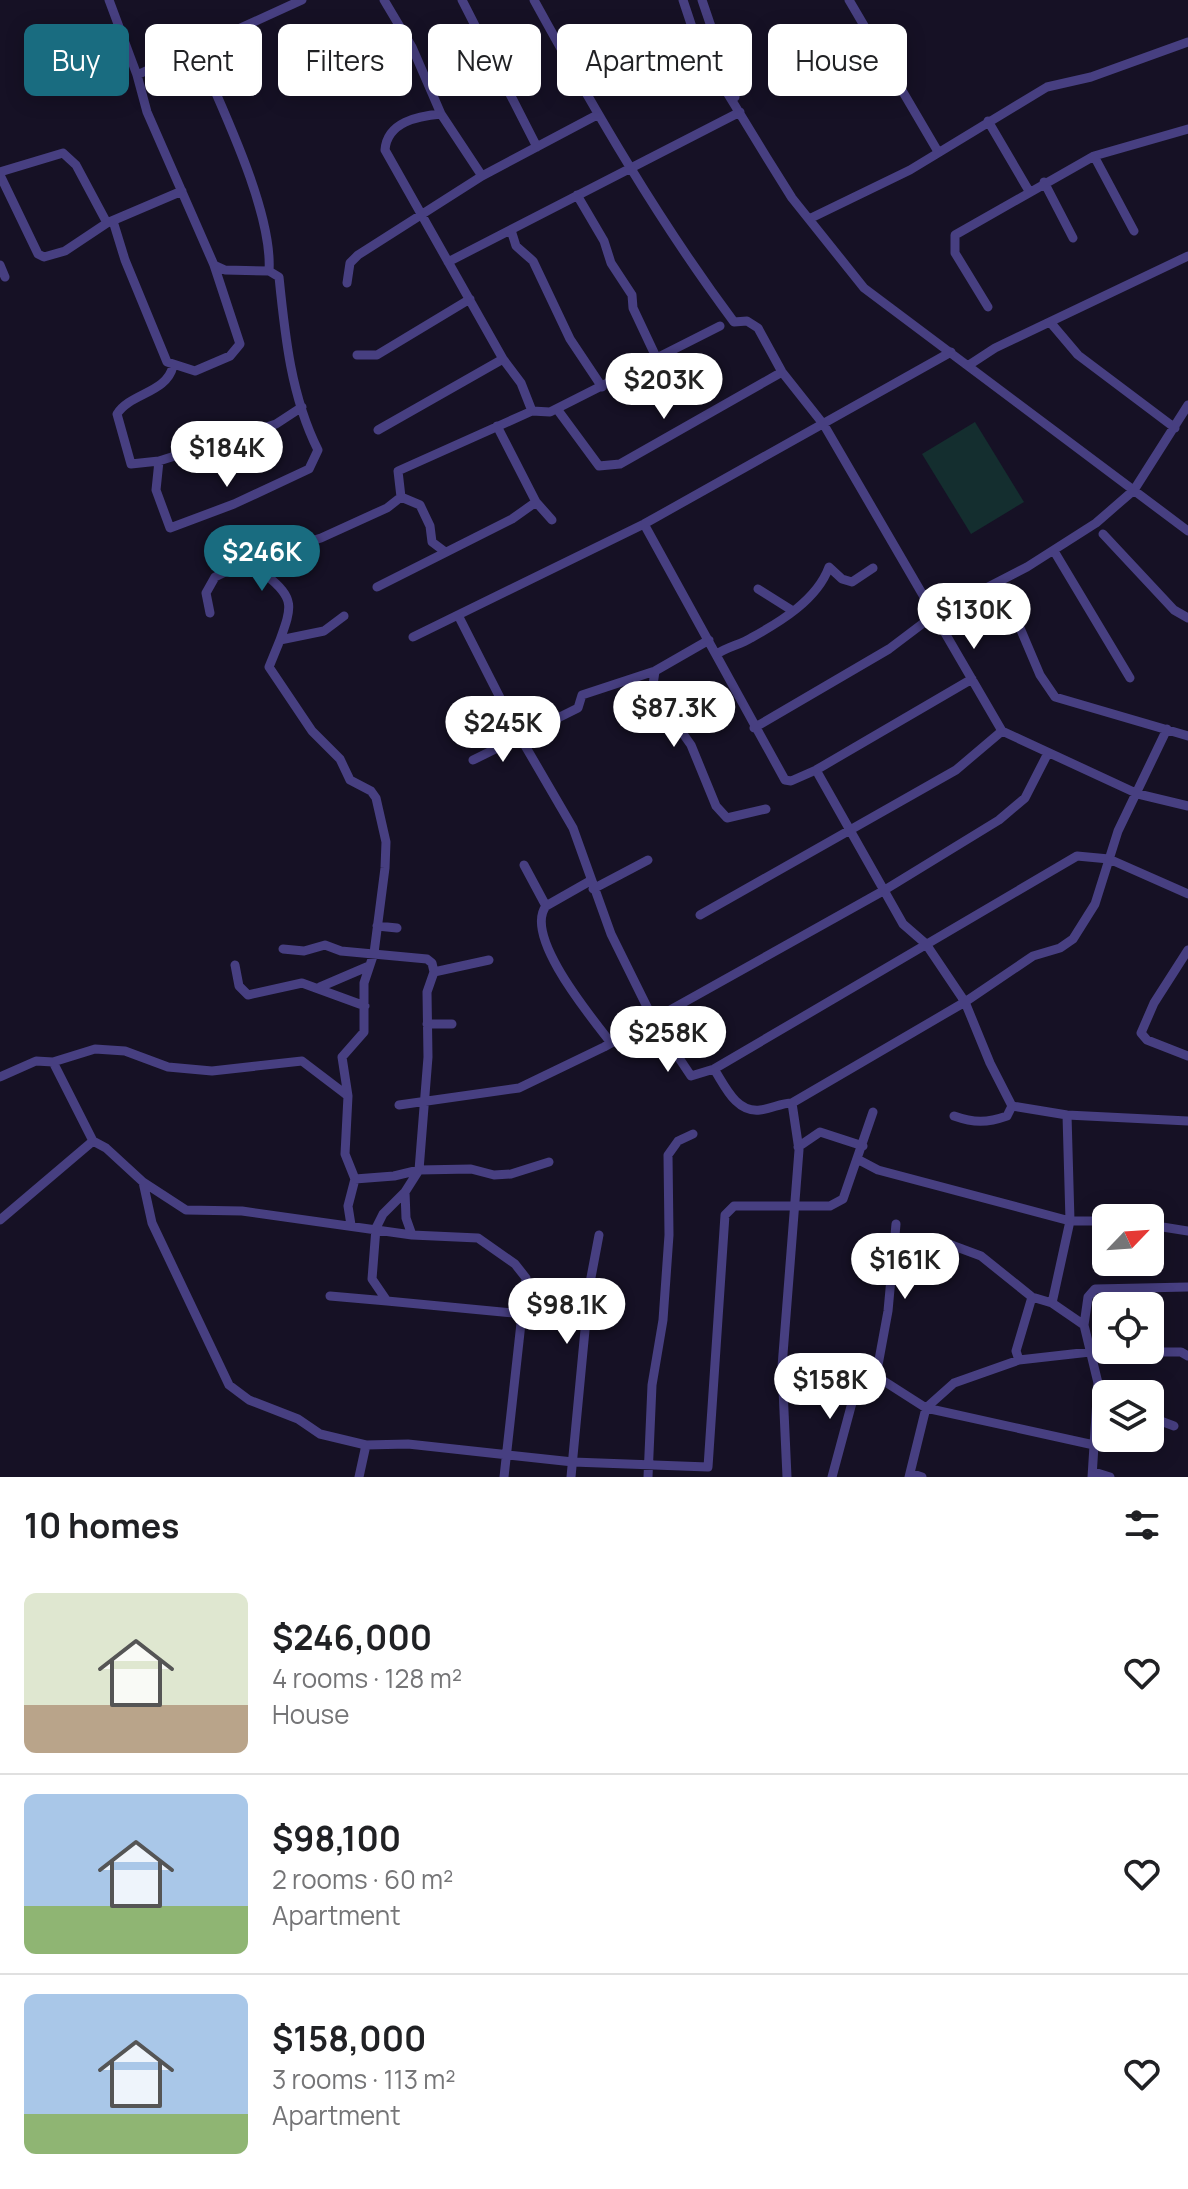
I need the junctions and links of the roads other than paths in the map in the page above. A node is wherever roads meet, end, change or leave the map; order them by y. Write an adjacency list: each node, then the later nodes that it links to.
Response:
1 (109, 0): 12 (street)
2 (302, 0): 9 (street)
3 (384, 0): 15 (street)
4 (462, 0): 19 (street)
5 (534, 0): 16 (street)
6 (702, 0): 8 (street); 14 (street)
7 (849, 0): 20 (street)
8 (684, 4): 14 (street)
9 (252, 24)
10 (1188, 42): 17 (street)
11 (145, 72): 12 (street)
12 (137, 75): 26 (street)
13 (217, 96): 40 (street)
14 (740, 112): 22 (street); 30 (street)
15 (441, 114): 24 (street); 29 (street)
16 (597, 115): 19 (street); 22 (street)
17 (988, 121): 20 (street); 27 (street)
18 (1188, 129): 21 (street)
19 (537, 147): 24 (street)
20 (937, 150): 30 (street)
21 (1094, 156): 25 (street); 33 (street)
22 (631, 168): 28 (street); 53 (street)
23 (0, 173): 31 (street); 31 (street)
24 (482, 176): 29 (street)
25 (1044, 182): 27 (street); 34 (street)
26 (182, 191): 31 (street); 39 (street)
27 (1029, 191): 44 (street)
28 (577, 195): 32 (street); 50 (street)
29 (422, 213): 36 (street); 42 (street)
30 (809, 219): 47 (street)
31 (110, 222): 52 (street)
32 (511, 230): 36 (street); 54 (street)
33 (1134, 231)
34 (1073, 238)
35 (1188, 256): 37 (street)
36 (448, 262): 43 (street)
37 (1183, 262): 45 (street)
38 (0, 265): 41 (street)
39 (214, 265): 40 (street); 52 (street)
40 (269, 271): 56 (street)
41 (5, 277)
42 (347, 283)
43 (470, 299): 48 (street); 49 (street)
44 (988, 307)
45 (1050, 322): 51 (street); 61 (street)
46 (720, 326): 50 (street)
47 (951, 352): 51 (street); 59 (street)
48 (357, 355)
49 (503, 359): 58 (street); 62 (street)
50 (657, 359): 54 (street)
51 (969, 365): 64 (street)
52 (173, 366): 63 (street)
53 (782, 372): 57 (street); 59 (street)
54 (602, 387): 57 (street)
55 (1188, 405): 61 (street)
56 (302, 407): 63 (street); 63 (street)
57 (557, 409): 58 (street)
58 (532, 411): 60 (street)
59 (824, 425): 68 (street); 80 (street)
60 (497, 426): 65 (street); 66 (street)
61 (1175, 428): 64 (street)
62 (378, 430)
63 (159, 461)
64 (1134, 490): 69 (street); 72 (street)
65 (401, 497): 71 (street); 73 (street)
66 (536, 502): 67 (street); 71 (street)
67 (552, 520)
68 (644, 524): 82 (street); 86 (street)
69 (1188, 531)
70 (1103, 534): 83 (street)
71 (444, 551): 76 (street)
72 (1054, 551): 75 (street); 89 (street)
73 (269, 554): 79 (street); 85 (street)
74 (873, 568): 78 (street)
75 (1000, 581): 80 (street); 92 (street)
76 (377, 587)
77 (758, 589): 78 (street)
78 (793, 611): 87 (street)
79 (210, 613)
80 (934, 615): 90 (street); 91 (street)
81 (344, 616): 85 (street)
82 (459, 617): 84 (street); 95 (street)
83 (1188, 618)
84 (413, 637)
85 (280, 640): 111 (street)
86 (709, 640): 87 (street); 88 (street)
87 (717, 654): 91 (street)
88 (655, 671): 95 (street); 101 (street)
89 (1130, 678)
90 (972, 679): 93 (street); 98 (street)
91 (754, 728): 98 (street)
92 (1167, 729): 94 (street); 99 (street)
93 (1002, 731): 96 (street); 102 (street)
94 (1188, 736)
95 (520, 737): 97 (street); 106 (street)
96 (1048, 753): 99 (street); 107 (street)
97 (473, 760)
98 (816, 770): 102 (street)
99 (1138, 794): 100 (street); 103 (street)
100 (1188, 806)
101 (766, 809)
102 (850, 829): 107 (street); 110 (street)
103 (1109, 859): 108 (street); 113 (street); 123 (street)
104 (648, 860): 106 (street)
105 (524, 865): 109 (street)
106 (592, 885): 109 (street); 125 (street)
107 (883, 891): 113 (street); 125 (street)
108 (1188, 894)
109 (546, 906): 128 (street)
110 (700, 915)
111 (377, 926): 112 (street); 116 (street)
112 (397, 928)
113 (926, 944): 123 (street); 131 (street)
114 (283, 949): 116 (street)
115 (1188, 950): 120 (street)
116 (374, 953): 119 (street); 121 (street)
117 (489, 960): 121 (street)
118 (235, 965): 122 (street)
119 (369, 966): 122 (street); 124 (street)
120 (1183, 967): 129 (street)
121 (434, 972): 126 (street)
122 (320, 987): 124 (street)
123 (965, 1002): 135 (street); 137 (street)
124 (365, 1006): 133 (street)
125 (653, 1019): 128 (street); 131 (street)
126 (427, 1024): 127 (street); 134 (street)
127 (452, 1024)
128 (611, 1043): 134 (street)
129 (1188, 1056)
130 (53, 1062): 132 (street); 133 (street); 143 (street)
131 (714, 1069): 135 (street)
132 (0, 1077)
133 (348, 1096): 149 (street)
134 (426, 1099): 136 (street); 148 (street)
135 (792, 1103): 145 (street)
136 (399, 1105)
137 (1012, 1106): 139 (street); 140 (street)
138 (873, 1112): 144 (street)
139 (1067, 1115): 141 (street); 154 (street)
140 (954, 1116)
141 (1188, 1121)
142 (693, 1134): 186 (street)
143 (93, 1141): 150 (street); 153 (street)
144 (863, 1146): 145 (street); 146 (street)
145 (798, 1147): 152 (street)
146 (859, 1160): 152 (street); 154 (street)
147 (549, 1162): 148 (street)
148 (419, 1170): 149 (street); 151 (street)
149 (355, 1179): 157 (street)
150 (143, 1182): 157 (street); 181 (street)
151 (405, 1192): 159 (street); 161 (street)
152 (794, 1206): 174 (street); 186 (street)
153 (0, 1220)
154 (1070, 1221): 155 (street); 168 (street)
155 (1092, 1221)
156 (896, 1224): 176 (street)
157 (351, 1225): 159 (street)
158 (1164, 1227): 160 (street)
159 (376, 1228): 161 (street); 167 (street)
160 (1188, 1231)
161 (412, 1235): 169 (street)
162 (599, 1235): 185 (street)
163 (938, 1240): 166 (street)
164 (1188, 1287): 170 (street)
165 (330, 1296): 167 (street)
166 (1032, 1297): 168 (street); 173 (street)
167 (387, 1301): 169 (street)
168 (1052, 1303): 170 (street)
169 (524, 1314): 184 (street)
170 (1084, 1325): 171 (street)
171 (1090, 1352): 172 (street); 173 (street); 177 (street)
172 (1188, 1356)
173 (1019, 1360): 178 (street)
174 (782, 1367): 175 (street); 193 (street)
175 (860, 1373): 176 (street); 194 (street)
176 (876, 1376): 178 (street)
177 (1097, 1380)
178 (926, 1408): 182 (street); 188 (street)
179 (1164, 1422): 180 (street)
180 (1174, 1426)
181 (366, 1445): 184 (street); 189 (street)
182 (1092, 1445)
183 (1094, 1452): 187 (street)
184 (507, 1453): 185 (street); 190 (street)
185 (573, 1462): 186 (street); 191 (street)
186 (650, 1463): 192 (street)
187 (1093, 1474): 196 (street)
188 (910, 1475): 195 (street)
189 (359, 1477)
190 (504, 1477)
191 (571, 1477)
192 (648, 1477)
193 (787, 1477)
194 (832, 1477)
195 (922, 1477)
196 (1110, 1477)

